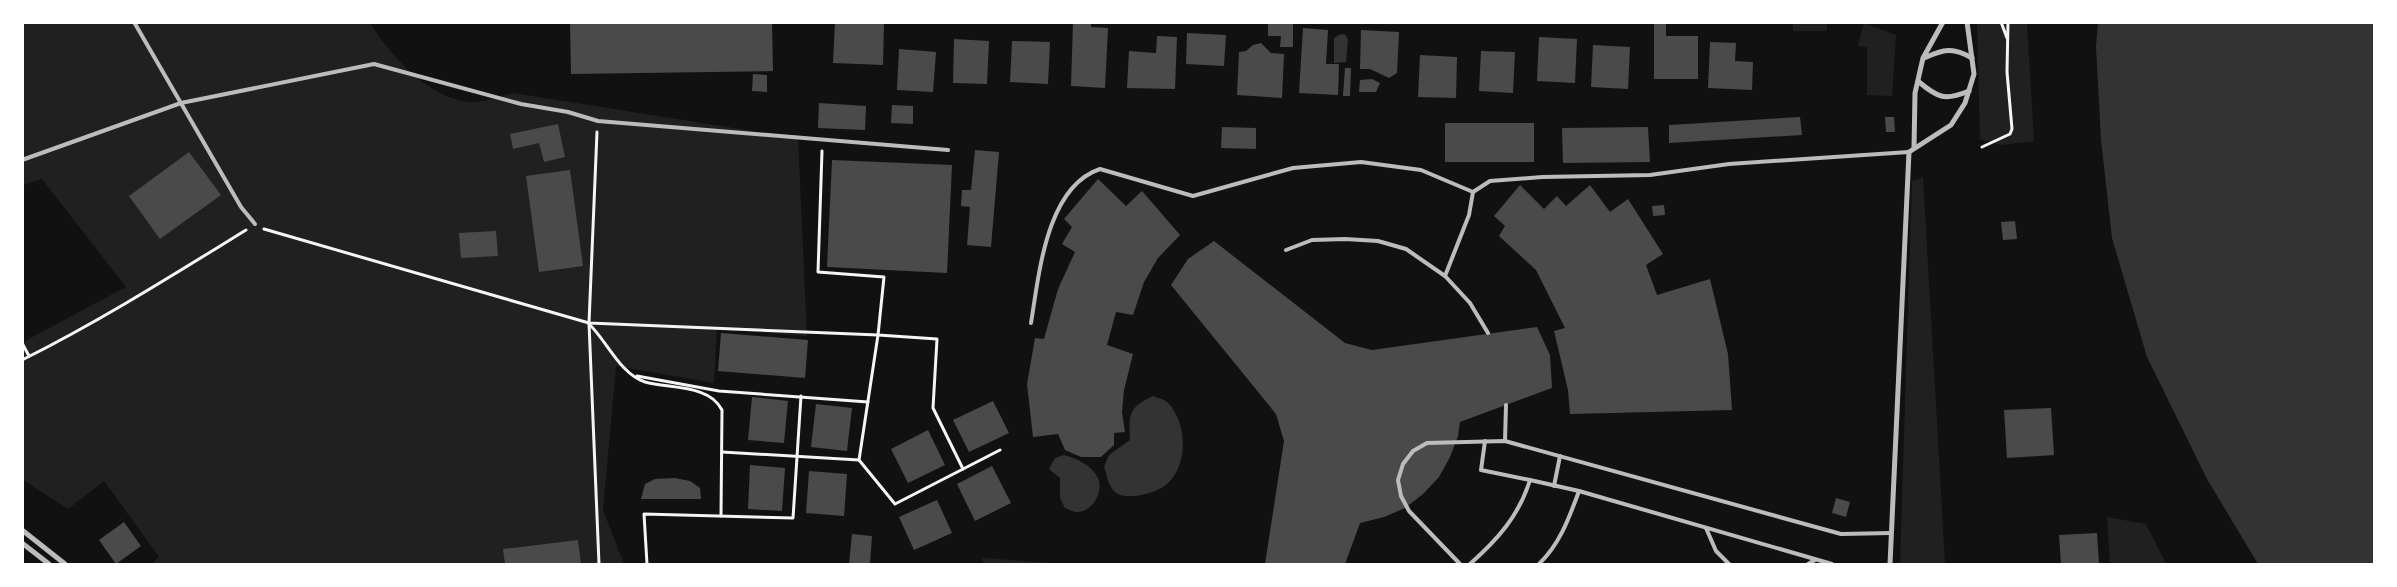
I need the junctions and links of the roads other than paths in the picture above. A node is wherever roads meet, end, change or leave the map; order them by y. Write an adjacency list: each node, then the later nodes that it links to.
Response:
1 (134, 22): 8 (lane)
2 (1943, 22): 4 (street)
3 (1967, 22): 5 (street)
4 (1923, 58): 5 (street); 6 (street)
5 (1972, 58): 7 (street)
6 (1919, 82): 7 (street); 9 (street)
7 (1969, 91): 9 (street)
8 (181, 103): 10 (lane); 12 (lane); 14 (lane)
9 (1914, 148): 11 (street)
10 (948, 150)
11 (1908, 152): 13 (lane); 28 (street)
12 (22, 160)
13 (1473, 192): 16 (lane); 17 (lane)
14 (255, 224)
15 (1286, 250): 16 (lane)
16 (1445, 276): 18 (lane)
17 (1031, 323)
18 (1488, 333)
19 (1506, 405): 21 (lane)
20 (1485, 441): 21 (lane); 23 (lane); 33 (lane)
21 (1505, 441): 22 (lane)
22 (1560, 456): 24 (lane); 28 (lane)
23 (1530, 480): 24 (lane); 34 (lane)
24 (1554, 486): 25 (lane)
25 (1579, 491): 26 (lane); 35 (lane)
26 (1706, 528): 30 (lane); 36 (lane)
27 (22, 530): 32 (street)
28 (1891, 534): 39 (street)
29 (22, 543): 31 (street)
30 (1815, 560): 37 (lane); 38 (lane)
31 (49, 564)
32 (65, 564)
33 (1460, 564)
34 (1470, 564)
35 (1539, 564)
36 (1729, 564)
37 (1808, 564)
38 (1832, 564)
39 (1890, 564)

